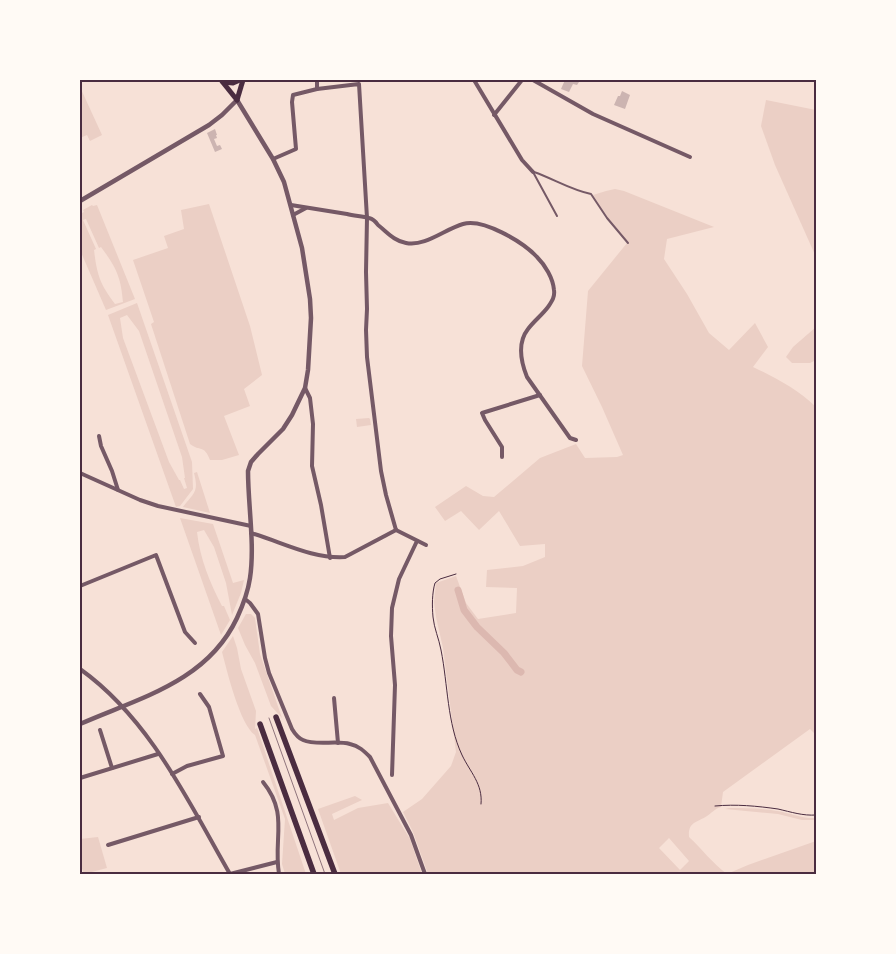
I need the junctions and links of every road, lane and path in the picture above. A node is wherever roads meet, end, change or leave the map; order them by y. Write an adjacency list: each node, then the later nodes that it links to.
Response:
1 (242, 80): 6 (main road); 8 (main road)
2 (317, 80): 7 (street)
3 (474, 80): 9 (street)
4 (522, 80): 9 (street)
5 (534, 80): 10 (street)
6 (222, 81): 8 (main road)
7 (317, 89): 11 (street); 18 (street)
8 (237, 100): 11 (street); 13 (street)
9 (494, 115): 12 (street)
10 (690, 157)
11 (273, 159): 14 (street)
12 (533, 172): 17 (lane); 19 (lane)
13 (80, 201)
14 (291, 205): 15 (street); 16 (street)
15 (306, 208): 16 (street); 18 (street)
16 (293, 215): 20 (street)
17 (557, 216)
18 (367, 218): 21 (street); 28 (street)
19 (628, 243)
20 (305, 388): 27 (street); 32 (street)
21 (540, 395): 23 (street); 24 (street)
22 (99, 436): 26 (street)
23 (576, 440)
24 (502, 457)
25 (80, 472): 26 (street)
26 (118, 490): 27 (street)
27 (251, 526): 29 (street)
28 (396, 530): 30 (street); 32 (street)
29 (251, 533): 32 (street); 35 (street)
30 (417, 540): 31 (street); 49 (street)
31 (426, 545)
32 (330, 558)
33 (456, 574): 52 (path)
34 (80, 586): 36 (street)
35 (246, 599): 40 (street); 45 (street)
36 (195, 643)
37 (80, 669): 40 (street)
38 (200, 694): 48 (street)
39 (334, 698): 45 (street)
40 (122, 706): 42 (street); 46 (street)
41 (276, 717): 61 (highway)
42 (80, 724)
43 (260, 724): 60 (highway)
44 (100, 730): 47 (street)
45 (338, 743): 62 (street)
46 (158, 754): 47 (street); 48 (street)
47 (112, 768): 50 (street)
48 (172, 774): 55 (street)
49 (392, 775)
50 (80, 777)
51 (263, 782): 57 (street)
52 (481, 804)
53 (715, 806): 54 (path)
54 (816, 815)
55 (199, 818): 56 (street); 58 (street)
56 (108, 845)
57 (278, 862): 58 (street); 59 (street)
58 (230, 874)
59 (279, 874)
60 (314, 874)
61 (334, 874)
62 (425, 874)

